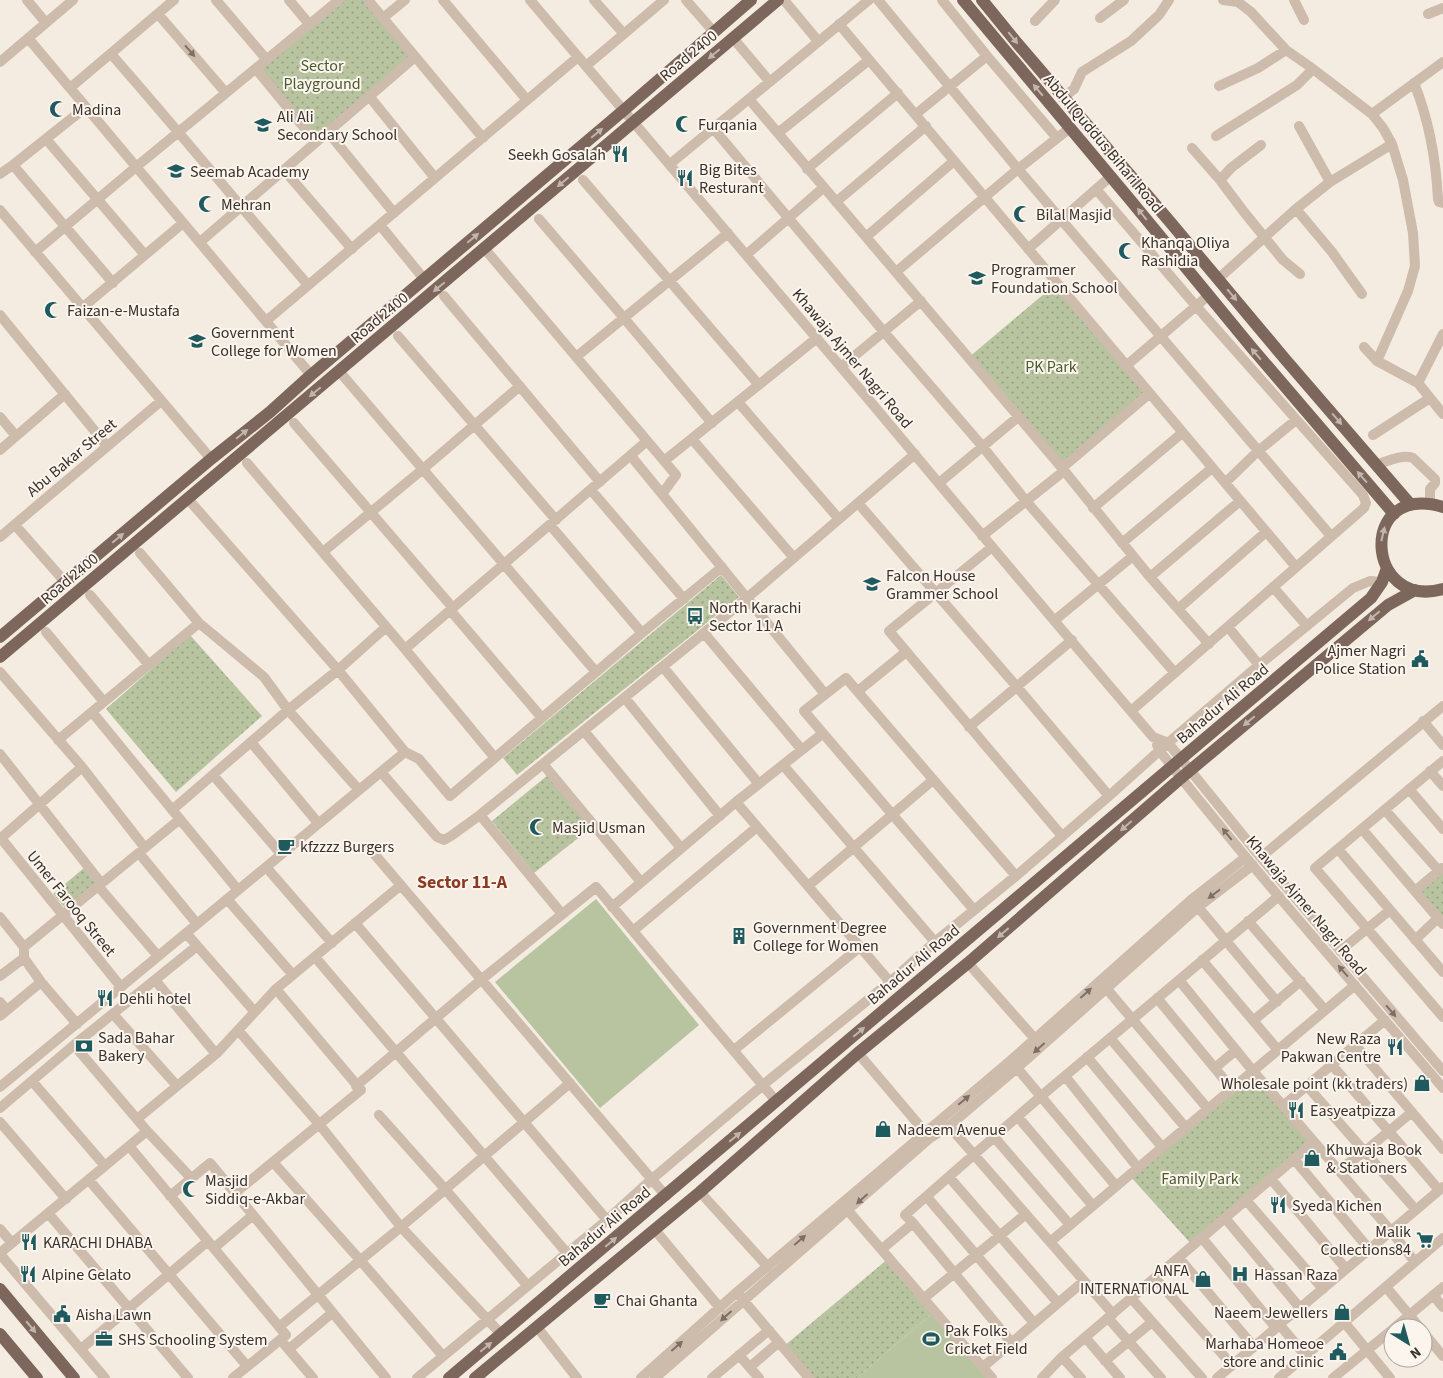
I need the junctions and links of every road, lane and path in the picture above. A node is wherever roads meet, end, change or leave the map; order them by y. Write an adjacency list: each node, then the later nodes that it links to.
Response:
1 (27, 0): 34 (street)
2 (73, 0): 34 (street)
3 (174, 0): 28 (street)
4 (216, 0): 47 (street)
5 (289, 0): 36 (street)
6 (339, 0): 36 (street)
7 (368, 0): 30 (street)
8 (405, 0): 30 (street)
9 (443, 0): 64 (street)
10 (530, 0): 46 (street, Khawaja Ajmer Nagri Road)
11 (594, 0): 38 (street)
12 (686, 0): 37 (street)
13 (751, 0): 37 (main road, Road 2400)
14 (778, 0): 40 (main road, Road 2400)
15 (784, 0): 41 (street)
16 (869, 0): 35 (street)
17 (878, 0): 56 (street)
18 (942, 0): 44 (street)
19 (963, 0): 73 (main road, Abdul Quddus Bihari Road, one-way to 19)
20 (982, 0): 62 (main road, Abdul Quddus Bihari Road, one-way to 62)
21 (1055, 0): 33 (street)
22 (1124, 0): 31 (street)
23 (1169, 0): 62 (street)
24 (1227, 0): 42 (street)
25 (1294, 0): 32 (street)
26 (659, 2): 38 (street)
27 (1441, 5): 29 (street)
28 (158, 14): 43 (street); 59 (street, one-way to 59)
29 (1428, 14)
30 (383, 18): 45 (street)
31 (1100, 18)
32 (1304, 20)
33 (1035, 21)
34 (46, 23): 39 (street)
35 (839, 24): 41 (street); 48 (street)
36 (310, 25): 47 (street)
37 (713, 31): 66 (main road, Road 2400)
38 (624, 34): 51 (street)
39 (28, 38): 49 (street); 58 (street)
40 (733, 38): 54 (street); 69 (main road, Road 2400, one-way to 69)
41 (818, 41): 54 (street)
42 (1286, 50): 53 (street); 57 (street)
43 (111, 54): 58 (street); 74 (street)
44 (987, 56): 56 (street); 79 (street)
45 (416, 57): 61 (street); 78 (street)
46 (578, 57): 51 (street, Khawaja Ajmer Nagri Road); 64 (street)
47 (267, 60): 52 (street)
48 (869, 60): 60 (street); 76 (street)
49 (0, 62)
50 (1443, 62): 55 (street)
51 (586, 66): 66 (street, Khawaja Ajmer Nagri Road)
52 (256, 68): 59 (street); 81 (street)
53 (1313, 68): 68 (street); 77 (street)
54 (770, 82): 63 (street)
55 (1414, 83): 68 (street); 103 (street)
56 (950, 86): 67 (street); 90 (street)
57 (1218, 86)
58 (70, 88): 65 (street)
59 (226, 93): 74 (street)
60 (898, 93): 67 (street); 89 (street)
61 (369, 96): 75 (street); 94 (street)
62 (1064, 97): 127 (main road, Abdul Quddus Bihari Road)
63 (749, 99): 72 (street); 76 (street)
64 (528, 100): 78 (street)
65 (86, 107): 80 (street); 88 (street)
66 (624, 110): 69 (street, Khawaja Ajmer Nagri Road); 126 (main road, Road 2400, one-way to 66)
67 (916, 114): 70 (street)
68 (1372, 114): 82 (street)
69 (634, 122): 86 (street, Khawaja Ajmer Nagri Road); 119 (main road, Road 2400, one-way to 119)
70 (926, 126): 85 (street); 102 (street)
71 (1298, 126): 97 (street)
72 (713, 128): 86 (street); 108 (street)
73 (1070, 128): 79 (street); 93 (main road, Abdul Quddus Bihari Road)
74 (179, 132): 88 (street); 104 (street)
75 (328, 132): 81 (street); 107 (street)
76 (778, 133): 89 (street)
77 (1216, 136)
78 (483, 138): 94 (street)
79 (1057, 138): 90 (street)
80 (46, 139): 87 (street); 101 (street)
81 (316, 142): 91 (street)
82 (1392, 144): 97 (street); 147 (street)
83 (1261, 145): 96 (street)
84 (1192, 148): 96 (street)
85 (954, 161): 100 (street); 115 (street)
86 (670, 164): 114 (street, Khawaja Ajmer Nagri Road)
87 (13, 165): 92 (street); 113 (street)
88 (136, 167): 101 (street); 111 (street)
89 (807, 169): 98 (street)
90 (1018, 169): 100 (street); 110 (street)
91 (284, 170): 104 (street); 118 (street)
92 (0, 174)
93 (1110, 176): 99 (street); 133 (main road, Abdul Quddus Bihari Road, one-way to 93)
94 (435, 178): 107 (street)
95 (583, 180): 128 (street)
96 (1220, 180): 116 (street)
97 (1330, 182): 105 (street)
98 (823, 188): 102 (street); 108 (street)
99 (1096, 189): 110 (street); 135 (street)
100 (985, 198): 120 (street); 124 (street)
101 (98, 199): 113 (street); 122 (street)
102 (836, 202): 115 (street)
103 (1443, 203)
104 (240, 207): 117 (street); 130 (street)
105 (1296, 209): 116 (street); 131 (street)
106 (0, 210): 121 (street)
107 (394, 213): 112 (street)
108 (788, 218): 123 (street); 140 (street)
109 (539, 219): 138 (street)
110 (1062, 220): 120 (street); 143 (street)
111 (183, 223): 117 (street); 122 (street)
112 (380, 225): 118 (street); 126 (street)
113 (65, 227): 121 (street); 129 (street)
114 (728, 233): 123 (street, Khawaja Ajmer Nagri Road); 128 (street)
115 (866, 237): 124 (street)
116 (1265, 238): 125 (street); 127 (street)
117 (200, 242): 139 (street)
118 (352, 248): 130 (street)
119 (484, 248): 146 (street); 150 (main road, Road 2400, one-way to 150)
120 (1028, 249): 148 (street)
121 (35, 252): 136 (street)
122 (145, 255): 129 (street)
123 (746, 255): 144 (street, Khawaja Ajmer Nagri Road)
124 (896, 272): 134 (street)
125 (1300, 274)
126 (424, 279): 151 (main road, Road 2400)
127 (1218, 279): 183 (main road, Abdul Quddus Bihari Road, one-way to 183)
128 (670, 280): 138 (street); 153 (street)
129 (113, 282): 136 (street)
130 (308, 286): 139 (street)
131 (1362, 294)
132 (444, 296): 154 (street)
133 (1209, 296): 135 (street); 201 (main road, Abdul Quddus Bihari Road, one-way to 133)
134 (921, 301): 140 (street); 163 (street)
135 (1196, 306): 143 (street); 164 (street)
136 (82, 308): 158 (street)
137 (0, 314): 155 (street)
138 (624, 318): 146 (street); 167 (street)
139 (266, 321): 151 (street)
140 (884, 332): 149 (street); 175 (street)
141 (1443, 334): 152 (street)
142 (398, 336): 168 (street)
143 (1161, 336): 148 (street); 177 (street)
144 (817, 338): 149 (street, Khawaja Ajmer Nagri Road); 153 (street)
145 (1364, 347): 147 (street)
146 (576, 357): 173 (street)
147 (1377, 361): 152 (street)
148 (1127, 365): 156 (street)
149 (841, 368): 178 (street, Khawaja Ajmer Nagri Road)
150 (339, 372): 165 (main road, Road 2400, one-way to 165); 185 (street)
151 (311, 374): 160 (main road, Road 2400)
152 (1418, 383): 157 (street)
153 (759, 385): 159 (street)
154 (520, 386): 168 (street); 187 (street)
155 (65, 394): 171 (street); 174 (street)
156 (1149, 394): 169 (street); 186 (street)
157 (1430, 398): 161 (street); 170 (street)
158 (161, 401): 174 (street, Abu Bakar Street); 180 (street)
159 (738, 402): 167 (street); 202 (street)
160 (270, 412): 165 (main road); 180 (main road, Road 2400, one-way to 160)
161 (1443, 414)
162 (0, 417): 171 (street)
163 (1018, 417): 175 (street); 186 (street)
164 (1296, 420): 177 (street); 207 (street)
165 (279, 422): 192 (main road, Road 2400)
166 (294, 423): 200 (street)
167 (712, 423): 172 (street)
168 (474, 425): 185 (street); 203 (street)
169 (1182, 433): 184 (street); 199 (street)
170 (1373, 435)
171 (16, 436): 176 (street)
172 (692, 439): 181 (street); 214 (street)
173 (647, 441): 179 (street); 181 (street)
174 (107, 446): 204 (street, Abu Bakar Street)
175 (983, 447): 188 (street); 193 (street)
176 (0, 450)
177 (1258, 451): 189 (street); 207 (street)
178 (915, 454): 188 (street, Khawaja Ajmer Nagri Road); 195 (street)
179 (631, 456): 187 (street); 191 (street)
180 (211, 459): 220 (main road, Road 2400, one-way to 180)
181 (664, 461): 191 (street)
182 (248, 464): 211 (street)
183 (1376, 465): 196 (street); 197 (main road, Abdul Quddus Bihari Road)
184 (1212, 468): 189 (street); 209 (street)
185 (423, 469): 200 (street); 215 (street)
186 (1063, 469): 193 (street); 199 (street)
187 (600, 482): 190 (street)
188 (939, 483): 206 (street, Khawaja Ajmer Nagri Road)
189 (1225, 483): 194 (street)
190 (591, 490): 203 (street); 229 (street)
191 (662, 494): 217 (street)
192 (188, 499): 245 (main road, Road 2400); 249 (street)
193 (1026, 501): 206 (street); 222 (street)
194 (1240, 501): 205 (street); 219 (street)
195 (858, 503): 202 (street); 226 (street)
196 (1430, 503): 197 (main road); 198 (main road)
197 (1410, 504): 201 (main road)
198 (1443, 507)
199 (1094, 508): 209 (street)
200 (371, 513): 211 (street); 230 (street)
201 (1394, 514): 218 (main road, one-way to 201)
202 (839, 519): 214 (street)
203 (553, 523): 215 (street); 238 (street)
204 (15, 525): 208 (street, Abu Bakar Street); 220 (street)
205 (1266, 532): 216 (street); 231 (street)
206 (982, 536): 210 (street, Khawaja Ajmer Nagri Road)
207 (1330, 536): 216 (street)
208 (0, 537)
209 (1122, 544): 213 (street)
210 (992, 547): 226 (street); 232 (street, Khawaja Ajmer Nagri Road)
211 (323, 552): 235 (street)
212 (140, 553): 233 (street)
213 (1133, 556): 219 (street); 222 (street)
214 (794, 558): 228 (street)
215 (505, 564): 230 (street); 251 (street)
216 (1296, 567): 223 (street)
217 (722, 568): 228 (street); 229 (street)
218 (1387, 568): 221 (main road, Bahadur Ali Road); 225 (main road)
219 (1150, 577): 231 (street)
220 (65, 582): 240 (main road, Road 2400)
221 (1382, 582): 234 (street); 276 (main road, Bahadur Ali Road)
222 (1098, 585): 232 (street); 252 (street)
223 (1273, 587): 234 (street); 236 (street)
224 (1443, 589): 225 (main road)
225 (1415, 590): 282 (main road, Bahadur Ali Road, one-way to 282)
226 (936, 593): 244 (street); 253 (street)
227 (90, 595): 246 (street)
228 (747, 598): 239 (street); 255 (street)
229 (684, 600): 238 (street)
230 (452, 609): 243 (street); 262 (street)
231 (1178, 609): 242 (street)
232 (1055, 620): 241 (street, Khawaja Ajmer Nagri Road)
233 (199, 624): 246 (street); 259 (street)
234 (1307, 626): 247 (street)
235 (386, 627): 243 (street); 249 (street)
236 (1228, 627): 242 (street); 247 (street)
237 (46, 632): 257 (street)
238 (642, 633): 251 (street)
239 (704, 633): 248 (street); 271 (street)
240 (0, 637)
241 (1072, 640): 253 (street); 260 (street, Khawaja Ajmer Nagri Road)
242 (1208, 644): 252 (street)
243 (404, 649): 274 (street)
244 (906, 652): 254 (street); 264 (street)
245 (0, 657)
246 (149, 665): 257 (street)
247 (1259, 665): 270 (street)
248 (663, 667): 256 (street); 285 (street)
249 (338, 670): 259 (street); 272 (street)
250 (0, 672): 267 (street)
251 (596, 672): 262 (street)
252 (1175, 674): 260 (street)
253 (1017, 687): 264 (street); 289 (street)
254 (858, 692): 255 (street); 284 (street)
255 (825, 694): 266 (street)
256 (625, 698): 265 (street); 296 (street)
257 (104, 702): 261 (street)
258 (1443, 706): 263 (street)
259 (288, 710): 268 (street); 288 (street)
260 (1131, 711): 270 (street, Khawaja Ajmer Nagri Road)
261 (92, 712): 267 (street); 292 (street)
262 (542, 718): 274 (street)
263 (1424, 721): 269 (street); 310 (street)
264 (970, 727): 302 (street)
265 (584, 731): 277 (street); 304 (street)
266 (822, 734): 271 (street); 295 (street)
267 (58, 740): 279 (street)
268 (251, 742): 283 (street); 298 (street)
269 (1443, 745)
270 (1164, 747): 276 (street, Khawaja Ajmer Nagri Road); 289 (street)
271 (802, 750): 278 (street)
272 (405, 752): 274 (street); 281 (street)
273 (0, 754): 291 (street)
274 (494, 758)
275 (1443, 761): 280 (street)
276 (1176, 762): 282 (street, Khawaja Ajmer Nagri Road); 403 (main road, Bahadur Ali Road, one-way to 276)
277 (543, 764): 294 (street); 315 (street)
278 (783, 765): 285 (street); 305 (street)
279 (82, 768): 291 (street); 308 (street)
280 (1430, 771): 286 (street); 287 (street)
281 (381, 772): 288 (street); 294 (street)
282 (1186, 774): 310 (street, Khawaja Ajmer Nagri Road); 311 (street, Khawaja Ajmer Nagri Road, one-way to 282); 349 (main road, Bahadur Ali Road, one-way to 349)
283 (213, 775): 292 (street); 309 (street)
284 (933, 780): 295 (street); 314 (street)
285 (759, 784): 290 (street)
286 (1443, 786)
287 (1409, 789): 293 (street); 300 (street)
288 (359, 790): 298 (street)
289 (1109, 796): 302 (street)
290 (736, 802): 296 (street); 299 (street)
291 (40, 804): 303 (street); 316 (street)
292 (172, 810): 297 (street)
293 (1385, 810): 301 (street); 313 (street)
294 (480, 815): 327 (street)
295 (892, 815): 305 (street); 325 (street)
296 (720, 816): 304 (street)
297 (180, 819): 308 (street); 319 (street)
298 (318, 823): 309 (street)
299 (757, 827): 318 (street); 335 (street)
300 (1443, 828)
301 (1362, 829): 307 (street); 320 (street)
302 (1062, 836): 314 (street)
303 (0, 838): 328 (street, Umer Farooq Street)
304 (681, 848): 315 (street)
305 (853, 848): 318 (street); 339 (street)
306 (370, 849): 317 (street)
307 (1338, 849): 326 (street); 334 (street)
308 (142, 850): 316 (street); 333 (street)
309 (281, 854): 312 (street)
310 (1261, 857): 344 (street, Khawaja Ajmer Nagri Road)
311 (1249, 861): 321 (street, Khawaja Ajmer Nagri Road); 324 (street, one-way to 324); 377 (street, one-way to 311)
312 (266, 867): 319 (street); 340 (street)
313 (1441, 869): 320 (street)
314 (1016, 876): 325 (street)
315 (641, 882): 323 (street)
316 (100, 885): 328 (street); 345 (street)
317 (401, 885): 332 (street); 353 (street)
318 (808, 886): 343 (street)
319 (238, 890): 322 (street)
320 (1415, 891): 331 (street)
321 (1279, 896): 330 (street); 359 (street, Khawaja Ajmer Nagri Road, one-way to 321)
322 (227, 899): 333 (street); 351 (street)
323 (612, 907): 327 (street); 335 (street)
324 (1198, 907): 337 (street); 361 (street)
325 (974, 910): 339 (street)
326 (1390, 910): 334 (street); 338 (street)
327 (562, 914): 353 (street)
328 (62, 915): 342 (street); 360 (street, Umer Farooq Street)
329 (0, 917): 342 (street)
330 (1248, 921): 337 (street); 356 (street)
331 (1441, 921): 338 (street)
332 (355, 923): 340 (street); 370 (street)
333 (197, 924): 336 (street)
334 (1368, 929): 344 (street); 369 (street)
335 (633, 931): 380 (street)
336 (186, 933): 341 (street); 345 (street)
337 (1226, 940): 348 (street); 364 (street)
338 (1415, 940): 350 (street)
339 (935, 942): 358 (street)
340 (332, 943): 346 (street)
341 (197, 946): 354 (street); 367 (street)
342 (24, 947): 347 (street)
343 (860, 947): 358 (street); 380 (street)
344 (1340, 951): 391 (street, Khawaja Ajmer Nagri Road, one-way to 391)
345 (158, 956): 360 (street)
346 (315, 957): 351 (street); 383 (street)
347 (24, 958): 352 (street); 357 (street)
348 (1202, 960): 355 (street); 372 (street)
349 (968, 963): 377 (street); 384 (main road, Bahadur Ali Road)
350 (1443, 972)
351 (293, 975): 362 (street)
352 (0, 976)
353 (482, 978): 370 (street); 394 (street)
354 (155, 980): 368 (street); 385 (street)
355 (1179, 980): 363 (street); 381 (street)
356 (1301, 981): 364 (street); 366 (street)
357 (41, 982): 365 (street); 374 (street)
358 (890, 982): 395 (street)
359 (1355, 985): 366 (street); 373 (street, Khawaja Ajmer Nagri Road)
360 (120, 987): 374 (street)
361 (1106, 988): 371 (street); 388 (street, one-way to 388)
362 (276, 989): 367 (street); 397 (street)
363 (1157, 998): 371 (street); 389 (street)
364 (1277, 1002): 372 (street)
365 (2, 1009)
366 (1325, 1010): 382 (street)
367 (254, 1011): 375 (street)
368 (114, 1014): 378 (street); 396 (street)
369 (1443, 1017)
370 (435, 1018): 383 (street); 412 (street)
371 (1132, 1019): 376 (street); 406 (street)
372 (1254, 1020): 382 (street)
373 (1385, 1020): 379 (street); 401 (street, Khawaja Ajmer Nagri Road)
374 (77, 1024): 399 (street)
375 (238, 1030): 385 (street); 413 (street)
376 (1110, 1038): 386 (street); 415 (street)
377 (1035, 1039): 418 (street, one-way to 377)
378 (74, 1045): 393 (street); 410 (street)
379 (1356, 1046): 387 (street); 407 (street)
380 (734, 1050): 395 (street)
381 (1236, 1050): 389 (street); 390 (street)
382 (1278, 1050): 390 (street)
383 (395, 1052): 397 (street); 426 (street)
384 (858, 1052): 418 (street); 433 (main road, Bahadur Ali Road)
385 (216, 1054): 396 (street)
386 (1087, 1058): 392 (street); 422 (street)
387 (1332, 1065): 398 (street); 417 (street)
388 (1017, 1068): 402 (street); 414 (street)
389 (1215, 1068): 400 (street)
390 (1253, 1071): 400 (street); 404 (street)
391 (1443, 1071)
392 (1065, 1076): 402 (street); 431 (street)
393 (32, 1081): 405 (street); 430 (street)
394 (570, 1083): 412 (street); 436 (street)
395 (763, 1085): 403 (street); 436 (street)
396 (178, 1086): 410 (street)
397 (356, 1086): 413 (street)
398 (1307, 1086): 404 (street); 424 (street)
399 (0, 1087)
400 (1232, 1088): 406 (street)
401 (1443, 1088)
402 (1040, 1097): 409 (street); 439 (street)
403 (776, 1102): 427 (main road, Bahadur Ali Road, one-way to 403)
404 (1284, 1105): 420 (street)
405 (0, 1108)
406 (1208, 1109): 415 (street)
407 (1412, 1112): 417 (street); 423 (street)
408 (379, 1116): 441 (street)
409 (1018, 1117): 419 (street); 449 (street)
410 (137, 1119): 416 (street)
411 (0, 1122): 447 (street)
412 (523, 1123): 426 (street); 456 (street)
413 (319, 1124): 429 (street); 459 (street)
414 (949, 1126): 418 (street); 425 (street)
415 (1186, 1128): 422 (street)
416 (147, 1131): 421 (street); 435 (street)
417 (1389, 1131): 424 (street); 440 (street)
418 (928, 1136): 450 (street)
419 (995, 1138): 425 (street); 458 (street)
420 (1314, 1142): 428 (street); 432 (street)
421 (129, 1146): 430 (street); 444 (street)
422 (1162, 1148): 431 (street)
423 (1443, 1149)
424 (1364, 1152): 432 (street); 451 (street)
425 (975, 1155): 434 (street); 453 (street)
426 (484, 1156): 441 (street); 471 (street)
427 (710, 1158): 433 (main road); 445 (main road, Bahadur Ali Road)
428 (1294, 1159): 437 (street); 470 (street)
429 (273, 1162): 443 (street); 475 (street)
430 (105, 1166): 438 (street)
431 (1138, 1168): 439 (street)
432 (1339, 1170): 462 (street)
433 (722, 1172): 442 (main road, Bahadur Ali Road)
434 (949, 1178): 446 (street); 463 (street)
435 (192, 1179): 443 (street); 444 (street)
436 (652, 1179): 445 (street); 456 (street)
437 (1271, 1179): 448 (street); 478 (street)
438 (88, 1180): 447 (street); 479 (street)
439 (1116, 1186): 449 (street)
440 (1441, 1188): 451 (street)
441 (445, 1189): 459 (street); 483 (street)
442 (700, 1192): 461 (main road, Bahadur Ali Road); 477 (street)
443 (235, 1193): 454 (street)
444 (170, 1196): 468 (street)
445 (666, 1196): 511 (main road, Bahadur Ali Road, one-way to 445)
446 (927, 1197): 457 (street); 473 (street)
447 (66, 1199): 452 (street)
448 (1246, 1200): 455 (street); 486 (street)
449 (1093, 1206): 458 (street)
450 (845, 1207): 469 (street); 477 (street, one-way to 450); 490 (street)
451 (1416, 1210): 462 (street)
452 (48, 1213): 467 (street); 497 (street)
453 (1026, 1214): 463 (street); 466 (street)
454 (253, 1215): 468 (street); 488 (street)
455 (1225, 1218): 464 (street); 496 (street)
456 (607, 1220): 471 (street)
457 (913, 1223): 469 (street); 480 (street)
458 (1070, 1225): 466 (street)
459 (401, 1226): 475 (street); 502 (street)
460 (0, 1229): 467 (street)
461 (654, 1230): 495 (street); 508 (main road, Bahadur Ali Road)
462 (1391, 1231): 470 (street); 476 (street)
463 (1000, 1236): 473 (street); 493 (street)
464 (1202, 1238): 474 (street); 507 (street)
465 (1443, 1238): 476 (street)
466 (1050, 1242): 482 (street)
467 (12, 1243): 472 (street)
468 (211, 1244): 479 (street); 506 (street)
469 (882, 1249): 492 (street)
470 (1369, 1249): 478 (street)
471 (566, 1252): 483 (street)
472 (0, 1254): 520 (street)
473 (977, 1255): 480 (street); 505 (street)
474 (1178, 1258): 481 (street); 519 (street)
475 (360, 1260): 488 (street); 525 (street)
476 (1414, 1262): 484 (street)
477 (768, 1267): 490 (street)
478 (1346, 1269): 486 (street)
479 (168, 1274): 497 (street); 529 (street)
480 (954, 1274): 492 (street); 517 (street)
481 (1155, 1278): 491 (street); 530 (street)
482 (1084, 1281): 493 (street); 499 (street)
483 (527, 1285): 502 (street)
484 (1386, 1287): 500 (street); 504 (street)
485 (1443, 1287): 489 (street)
486 (1323, 1288): 496 (street)
487 (0, 1289): 537 (main road, one-way to 537)
488 (317, 1295): 498 (street); 506 (street)
489 (1433, 1295): 494 (street); 500 (street)
490 (740, 1296): 495 (street); 509 (street); 547 (street, one-way to 547)
491 (1131, 1298): 499 (street); 503 (street)
492 (923, 1299): 532 (street)
493 (1058, 1303): 505 (street)
494 (1443, 1307)
495 (720, 1308): 546 (street, one-way to 495)
496 (1300, 1308): 507 (street)
497 (128, 1309): 520 (street); 539 (street)
498 (332, 1313): 521 (street); 541 (street)
499 (1110, 1316): 513 (street); 515 (street)
500 (1409, 1316): 501 (street)
501 (1406, 1318)
502 (487, 1319): 511 (street); 525 (street)
503 (1152, 1322): 515 (street); 555 (street)
504 (1344, 1322): 522 (street); 524 (street)
505 (1034, 1323): 517 (street)
506 (280, 1326): 514 (street)
507 (1278, 1326): 519 (street); 524 (street)
508 (536, 1327): 544 (main road, Bahadur Ali Road); 545 (street)
509 (769, 1330): 516 (street); 523 (street)
510 (0, 1334): 536 (main road)
511 (501, 1334): 543 (main road, Bahadur Ali Road, one-way to 511)
512 (1383, 1336): 522 (street)
513 (1085, 1337): 526 (street); 528 (street)
514 (281, 1339): 521 (street); 529 (street)
515 (1128, 1341): 528 (street); 554 (street)
516 (779, 1342): 531 (street); 549 (street)
517 (1012, 1342): 532 (street)
518 (1433, 1344): 527 (street)
519 (1254, 1346): 530 (street)
520 (81, 1349): 538 (street)
521 (289, 1349): 540 (street)
522 (1366, 1350): 534 (street); 558 (street)
523 (739, 1355): 531 (street); 535 (street)
524 (1305, 1355): 557 (street)
525 (443, 1356): 542 (street)
526 (1062, 1356): 551 (street); 552 (street)
527 (1443, 1356)
528 (1105, 1361): 553 (street)
529 (247, 1366): 533 (street)
530 (1232, 1366): 556 (street)
531 (750, 1367): 548 (street)
532 (983, 1367): 550 (street)
533 (238, 1376)
534 (1340, 1376)
535 (716, 1377)
536 (37, 1378)
537 (74, 1378)
538 (105, 1378)
539 (188, 1378)
540 (313, 1378)
541 (386, 1378)
542 (417, 1378)
543 (449, 1378)
544 (475, 1378)
545 (577, 1378)
546 (641, 1378)
547 (655, 1378)
548 (759, 1378)
549 (809, 1378)
550 (992, 1378)
551 (1042, 1378)
552 (1081, 1378)
553 (1120, 1378)
554 (1161, 1378)
555 (1202, 1378)
556 (1217, 1378)
557 (1278, 1378)
558 (1390, 1378)

